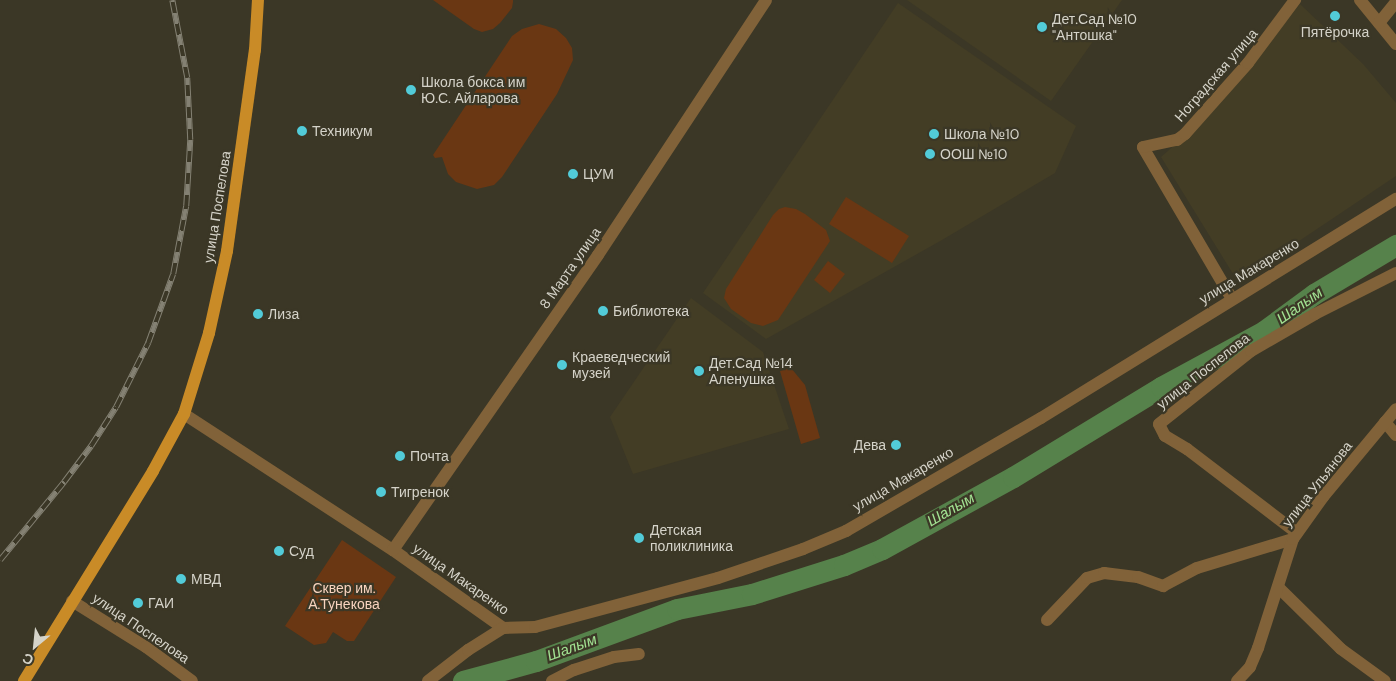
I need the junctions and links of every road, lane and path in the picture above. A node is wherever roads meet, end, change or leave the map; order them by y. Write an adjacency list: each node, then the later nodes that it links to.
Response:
1 (258, 0): 12 (main road, улица Поспелова)
2 (766, 0): 16 (street, 8 Марта улица)
3 (1295, 0): 10 (street, Ноградская улица)
4 (1360, 0): 6 (street)
5 (1396, 2): 6 (street)
6 (1379, 23): 7 (street)
7 (1396, 44)
8 (1396, 199): 10 (street, улица Макаренко)
9 (1396, 273): 15 (street, улица Поспелова)
10 (1232, 300): 20 (street, улица Макаренко)
11 (1396, 409): 13 (street, улица Ульянова)
12 (184, 414): 16 (street); 18 (main road, улица Поспелова)
13 (1385, 422): 14 (street); 15 (street, улица Ульянова)
14 (1396, 435)
15 (1295, 536): 17 (street, улица Ульянова); 19 (street)
16 (394, 550): 20 (street, улица Макаренко)
17 (1278, 587): 22 (street, улица Ульянова); 27 (street)
18 (72, 601): 23 (main road, улица Поспелова); 24 (street, улица Поспелова)
19 (1047, 620)
20 (504, 628): 25 (street)
21 (638, 654): 26 (street)
22 (1243, 676)
23 (24, 681)
24 (192, 681)
25 (428, 681)
26 (552, 681)
27 (1385, 681)

